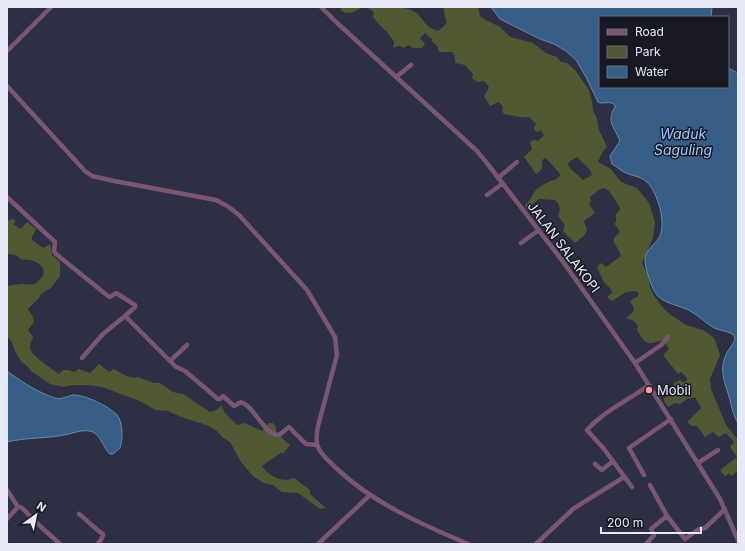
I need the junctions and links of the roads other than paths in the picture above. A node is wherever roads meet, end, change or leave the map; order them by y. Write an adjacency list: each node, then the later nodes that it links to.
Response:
1 (51, 7): 3 (street)
2 (320, 7): 5 (street, JALAN SALAKOPI)
3 (7, 51)
4 (411, 65): 5 (street)
5 (396, 77): 8 (street, JALAN SALAKOPI)
6 (7, 86): 22 (street)
7 (517, 162): 8 (street)
8 (498, 178): 9 (street, JALAN SALAKOPI)
9 (502, 184): 10 (street); 12 (street, JALAN SALAKOPI)
10 (487, 195)
11 (7, 197): 14 (street)
12 (539, 230): 13 (street); 19 (street, JALAN SALAKOPI)
13 (521, 243)
14 (125, 316): 17 (street); 18 (street)
15 (668, 337): 19 (street)
16 (187, 345): 18 (street)
17 (82, 358)
18 (170, 361): 22 (street)
19 (635, 363): 20 (street, JALAN SALAKOPI)
20 (649, 385): 21 (street, JALAN SALAKOPI); 24 (street)
21 (671, 419): 25 (street, JALAN SALAKOPI); 27 (street)
22 (317, 445): 32 (street)
23 (718, 450): 25 (street)
24 (613, 461): 26 (street); 28 (street)
25 (698, 463): 34 (street, JALAN SALAKOPI)
26 (595, 464)
27 (644, 475)
28 (624, 477): 30 (street); 43 (street)
29 (650, 485): 37 (street)
30 (632, 486)
31 (7, 490): 33 (street)
32 (370, 495): 41 (street); 42 (street)
33 (18, 508): 36 (street); 39 (street)
34 (725, 509): 37 (street); 38 (street, JALAN SALAKOPI)
35 (79, 514): 40 (street)
36 (8, 516)
37 (667, 516): 44 (street)
38 (738, 540)
39 (60, 544)
40 (98, 544)
41 (318, 544)
42 (468, 544)
43 (536, 544)
44 (646, 544)

